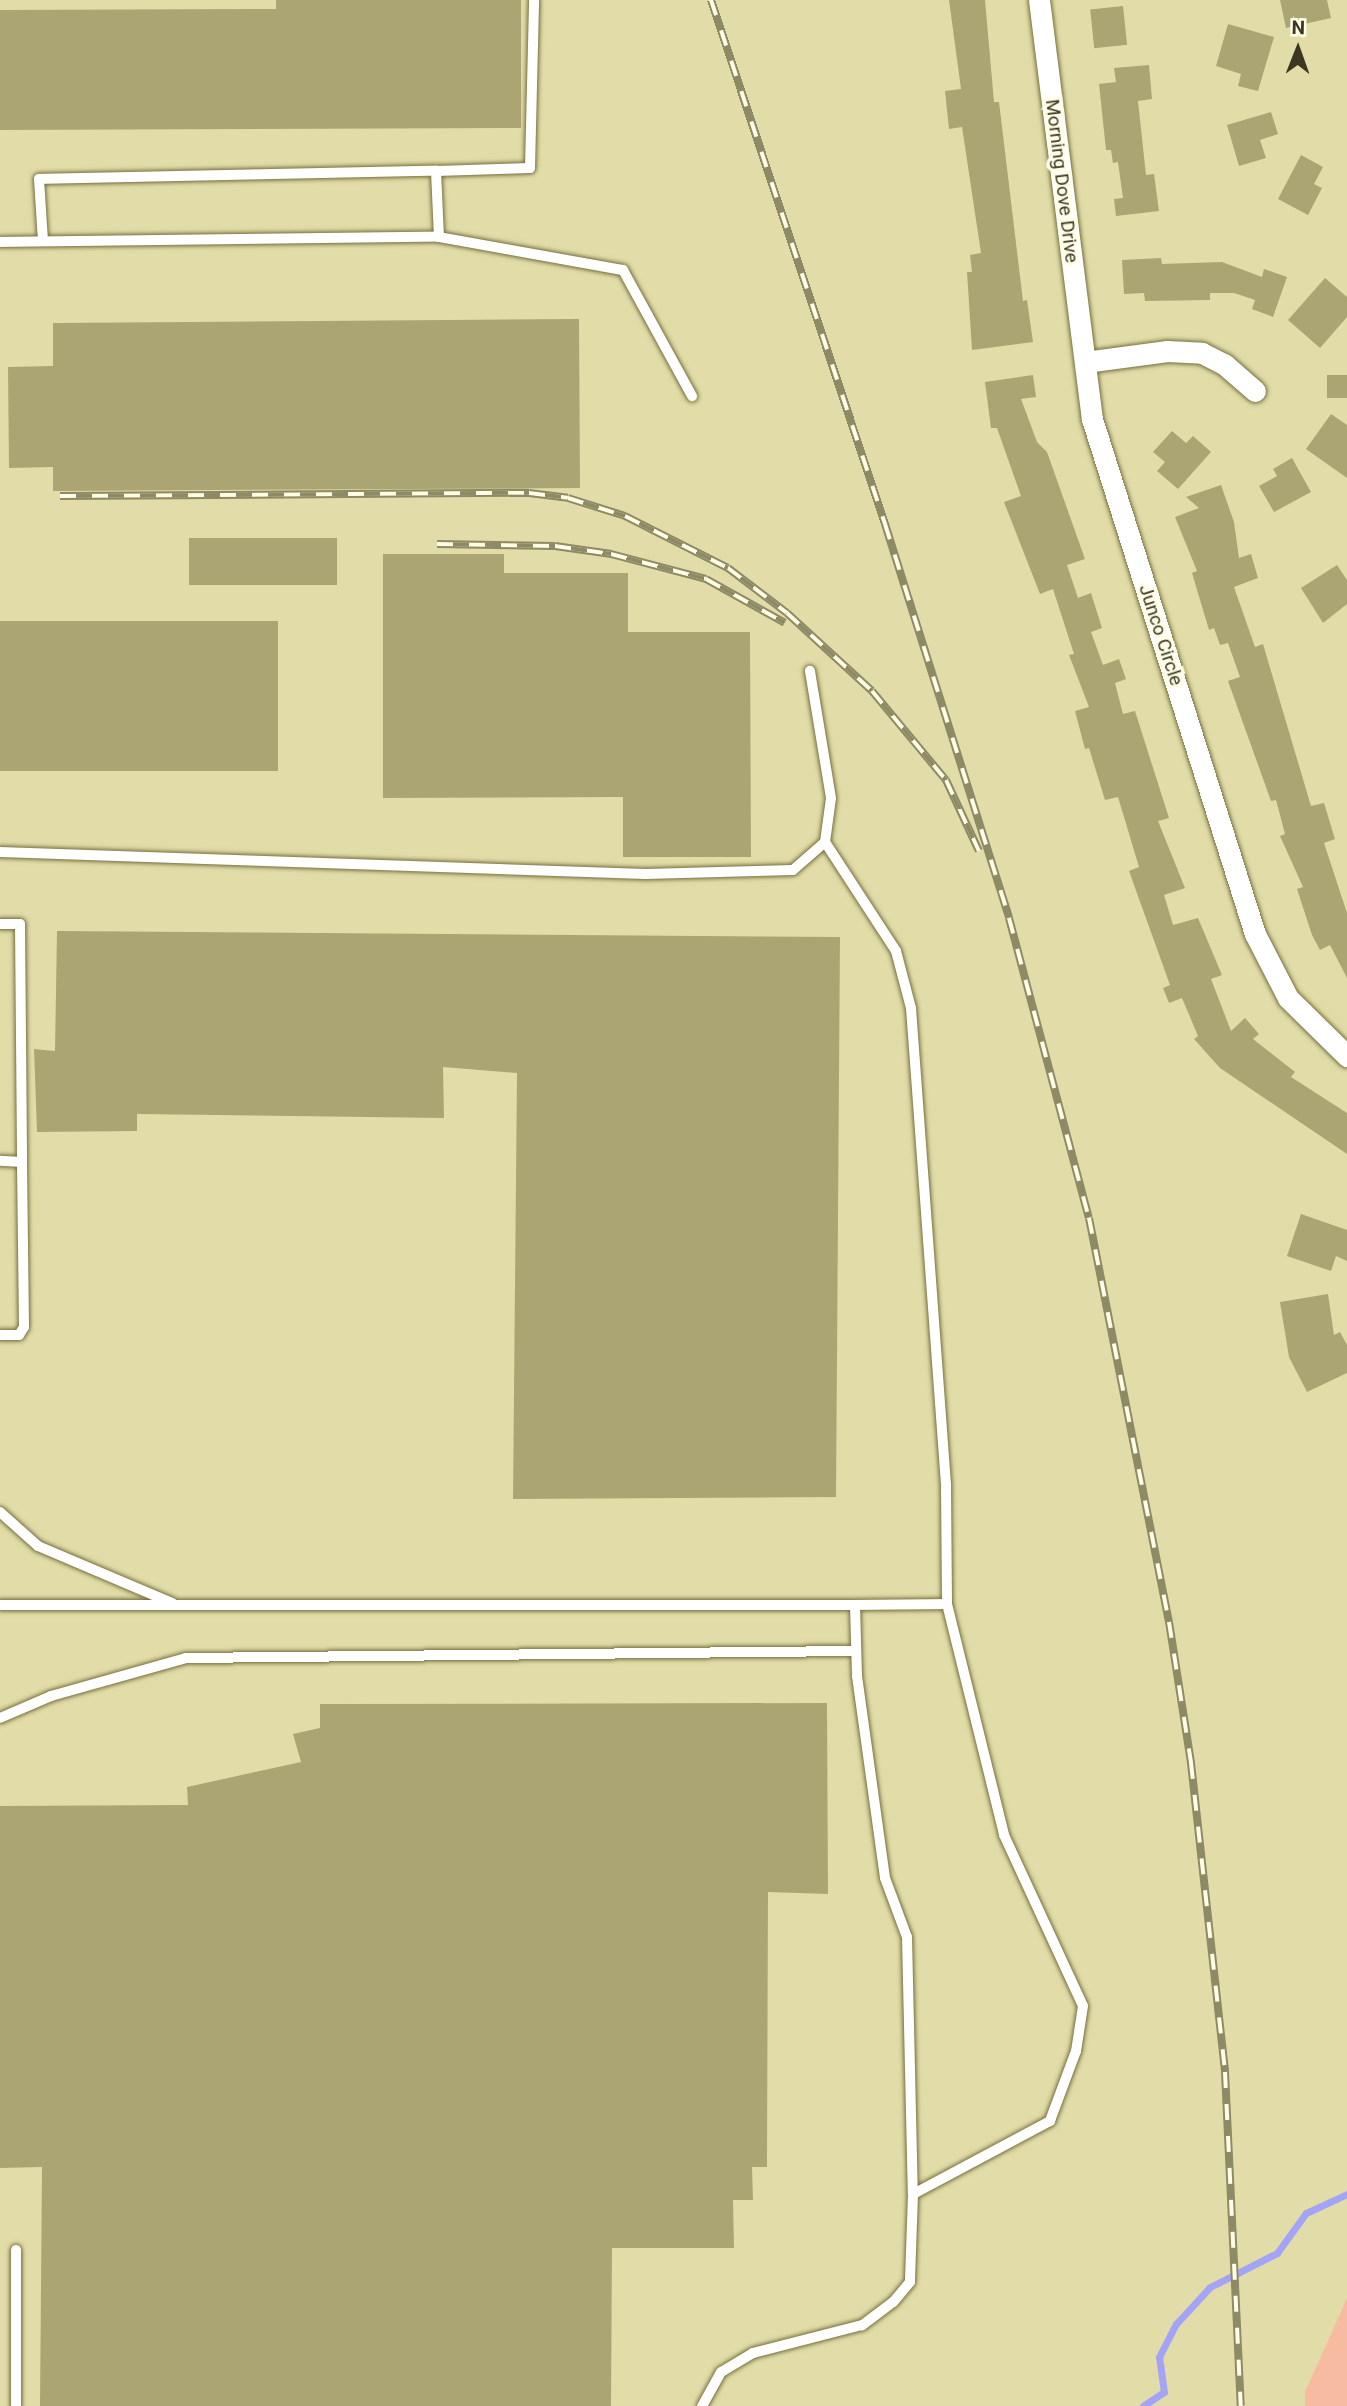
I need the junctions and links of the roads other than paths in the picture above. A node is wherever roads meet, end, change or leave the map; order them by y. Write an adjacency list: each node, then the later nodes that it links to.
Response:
1 (534, 0): 3 (lane)
2 (1039, 0): 7 (street, Morning Dove Drive)
3 (436, 171): 4 (lane); 5 (lane)
4 (439, 237): 5 (lane); 9 (lane)
5 (43, 241): 6 (lane)
6 (0, 242)
7 (1085, 362): 8 (street); 14 (street, Junco Circle)
8 (1255, 391)
9 (692, 396)
10 (810, 671): 11 (lane)
11 (825, 842): 12 (lane); 19 (lane)
12 (0, 852)
13 (0, 924): 16 (lane)
14 (1347, 1056)
15 (0, 1161): 16 (lane)
16 (22, 1162): 17 (lane)
17 (0, 1335)
18 (0, 1511): 21 (lane)
19 (947, 1604): 22 (lane); 25 (lane)
20 (0, 1605): 21 (lane)
21 (176, 1605): 22 (lane)
22 (855, 1605): 23 (lane)
23 (856, 1651): 24 (lane); 25 (lane)
24 (0, 1718)
25 (913, 2194): 28 (lane)
26 (16, 2250): 27 (lane)
27 (16, 2406)
28 (702, 2406)

